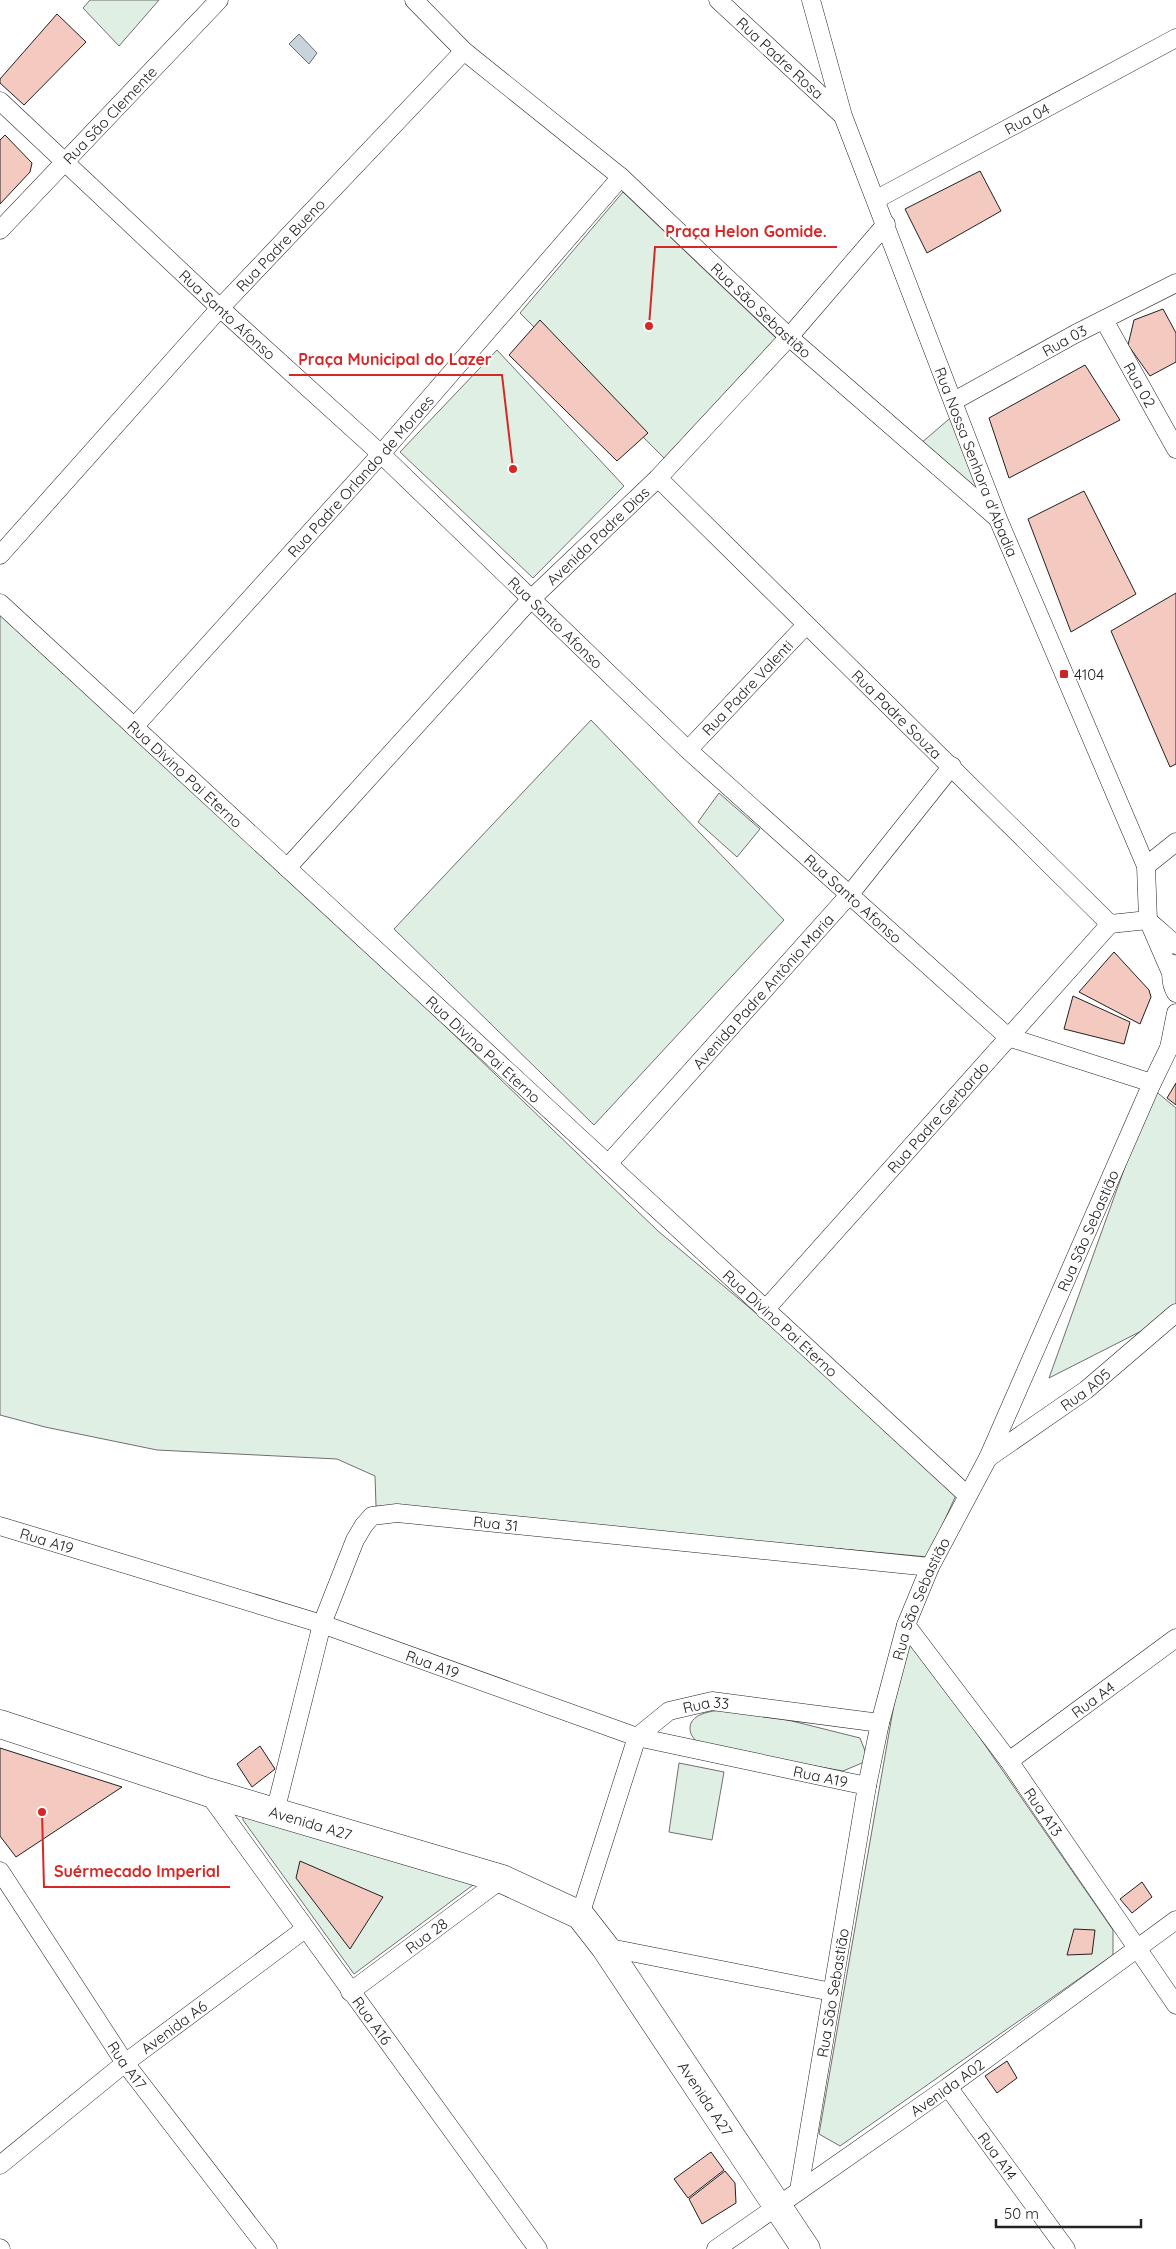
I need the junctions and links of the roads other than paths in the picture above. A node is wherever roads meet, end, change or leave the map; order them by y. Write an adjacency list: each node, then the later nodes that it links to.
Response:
1 (219, 0): 9 (street, Rua São Clemente)
2 (414, 0): 6 (street, Rua São Sebastião)
3 (718, 0): 8 (street, Rua Padre Rosa)
4 (811, 0): 8 (street, Rua Nossa Senhora d'Abadia)
5 (1176, 38): 11 (street, Rua 04)
6 (464, 52): 10 (street, Rua São Sebastião); 15 (street, Rua Padre Bueno)
7 (0, 100): 9 (street, Rua Santo Afonso)
8 (843, 116): 11 (street, Rua Nossa Senhora d'Abadia)
9 (64, 162): 13 (street, Rua São Clemente); 15 (street, Rua Santo Afonso)
10 (621, 177): 17 (street, Rua São Sebastião); 20 (street, Rua Padre Orlando de Moraes)
11 (876, 199): 12 (street, Rua Nossa Senhora d'Abadia)
12 (886, 224): 17 (street, Avenida Padre Dias); 18 (street, Rua Nossa Senhora d'Abadia)
13 (0, 230)
14 (1176, 283): 16 (street, Rua 03)
15 (220, 308): 20 (street, Rua Santo Afonso); 23 (street, Rua Padre Bueno)
16 (1104, 320): 18 (street, Rua 03); 19 (street, Rua 02)
17 (789, 337): 21 (street, Avenida Padre Dias); 22 (street, Rua São Sebastião)
18 (954, 401): 22 (street, Rua Nossa Senhora d'Abadia)
19 (1176, 449)
20 (381, 454): 24 (street, Rua Santo Afonso); 27 (street, Rua Padre Orlando de Moraes)
21 (658, 478): 24 (street, Avenida Padre Dias); 26 (street, Rua Padre Souza)
22 (998, 519): 31 (street, Rua Nossa Senhora d'Abadia)
23 (0, 555)
24 (530, 600): 28 (street, Rua Santo Afonso); 32 (street, Avenida Padre Dias)
25 (0, 603): 27 (street, Rua Divino Pai Eterno)
26 (806, 625): 28 (street, Rua Padre Valenti); 29 (street, Rua Padre Souza)
27 (134, 727): 32 (street, Rua Divino Pai Eterno)
28 (688, 750): 33 (street, Rua Santo Afonso)
29 (952, 766): 33 (street, Avenida Padre Antônio Maria); 35 (street, Rua Padre Souza)
30 (1176, 842): 31 (street)
31 (1146, 866): 34 (street, Rua Nossa Senhora d'Abadia)
32 (287, 868): 43 (street, Rua Divino Pai Eterno)
33 (850, 894): 40 (street, Rua Santo Afonso); 43 (street, Avenida Padre Antônio Maria)
34 (1148, 920): 35 (street); 36 (street); 37 (street, Rua Nossa Senhora d'Abadia)
35 (1110, 924): 40 (street, Rua Padre Gerbardo)
36 (1176, 945)
37 (1173, 967): 38 (street, Rua Nossa Senhora d'Abadia)
38 (1176, 993)
39 (1176, 1013): 41 (street, Rua São Sebastião)
40 (1008, 1037): 42 (street, Rua Santo Afonso); 44 (street, Rua Padre Gerbardo)
41 (1172, 1043): 42 (street, Rua São Sebastião)
42 (1152, 1083): 46 (street, Rua São Sebastião)
43 (608, 1164): 44 (street, Rua Divino Pai Eterno)
44 (766, 1310): 47 (street, Rua Divino Pai Eterno)
45 (1176, 1312): 46 (street, Rua A05)
46 (988, 1458): 47 (street, Rua São Sebastião)
47 (967, 1495): 49 (street, Rua São Sebastião)
48 (0, 1526): 50 (street, Rua A19)
49 (930, 1567): 50 (street, Rua 31); 51 (street, Rua São Sebastião)
50 (322, 1624): 55 (street, Rua A19); 59 (street, Rua 31)
51 (906, 1625): 53 (street, Rua São Sebastião); 56 (street, Rua A13)
52 (1176, 1638): 56 (street, Rua A4)
53 (880, 1723): 55 (street, Rua 33); 57 (street, Rua São Sebastião)
54 (0, 1724): 58 (main road, Avenida A27)
55 (637, 1737): 57 (street, Rua A19); 62 (street)
56 (1009, 1761): 66 (street, Rua A13)
57 (867, 1786): 68 (street, Rua São Sebastião)
58 (207, 1792): 59 (main road, Avenida A27); 64 (street, Rua A16)
59 (275, 1812): 61 (main road, Avenida A27)
60 (0, 1871): 70 (street, Rua A17)
61 (502, 1879): 62 (main road, Avenida A27); 67 (street, Rua 28)
62 (580, 1915): 65 (main road, Avenida A27)
63 (1176, 1920): 66 (street, Avenida A02)
64 (305, 1929): 67 (street, Rua A16); 70 (street, Avenida A6)
65 (605, 1947): 68 (street); 74 (main road, Avenida A27)
66 (1138, 1948): 69 (street, Rua A13); 71 (street, Avenida A02)
67 (350, 1992): 76 (street, Rua A16)
68 (832, 1992): 73 (street, Rua São Sebastião)
69 (1176, 2005)
70 (124, 2063): 72 (street, Avenida A6); 75 (street, Rua A17)
71 (948, 2087): 73 (street, Avenida A02); 79 (street, Rua A14)
72 (0, 2165)
73 (799, 2190): 74 (street, Avenida A02)
74 (777, 2206): 77 (street, Avenida A02); 78 (main road, Avenida A27)
75 (268, 2249)
76 (538, 2249)
77 (716, 2249)
78 (806, 2249)
79 (1066, 2249)

